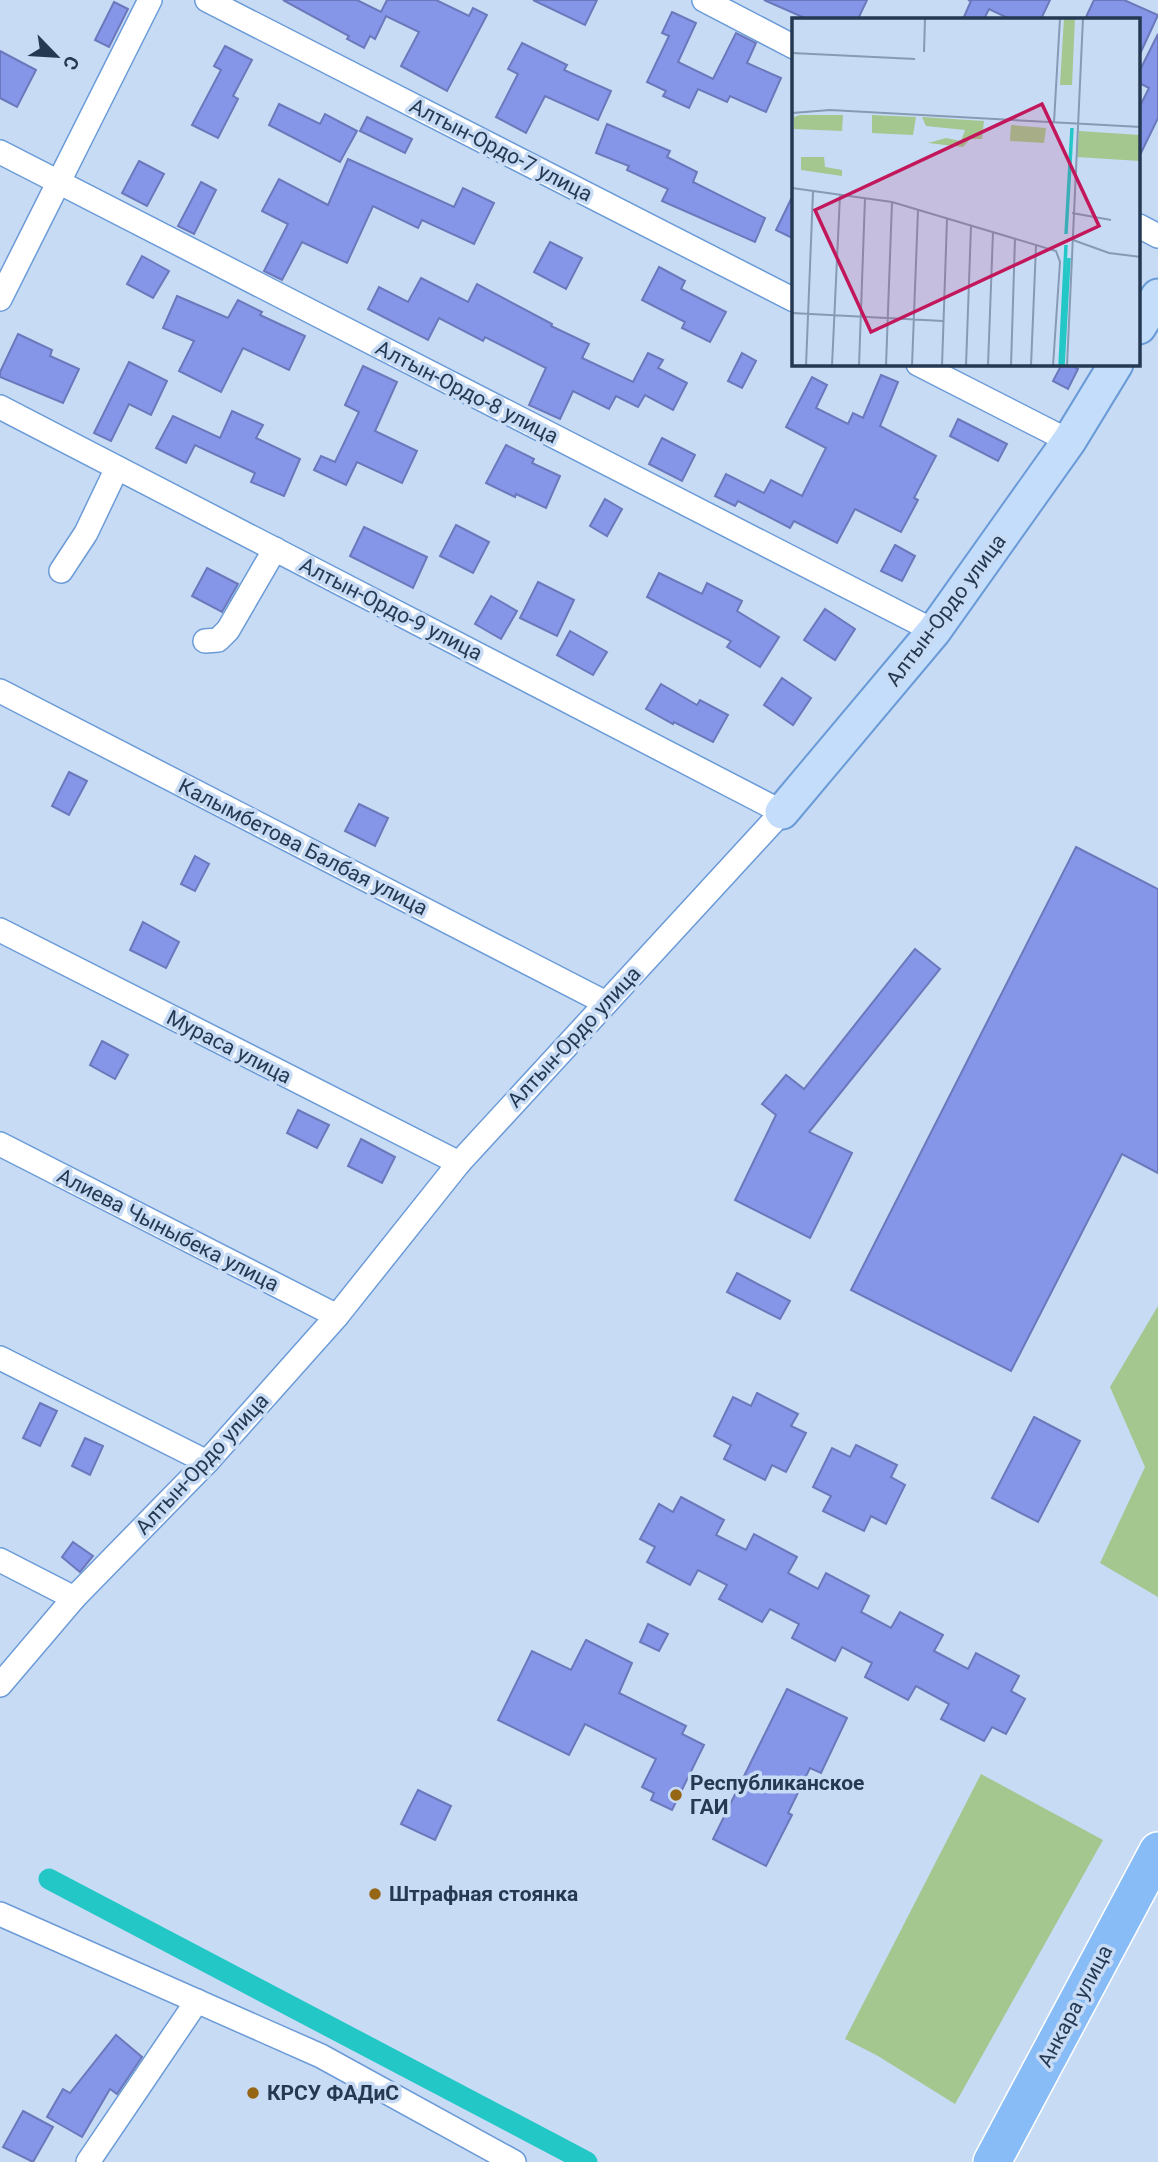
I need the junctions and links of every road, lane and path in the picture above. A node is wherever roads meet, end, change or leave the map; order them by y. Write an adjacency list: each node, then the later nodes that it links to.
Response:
1 (150, 0): 6 (street)
2 (207, 0): 11 (street, Алтын-Ордо-7 улица)
3 (704, 0): 4 (street)
4 (792, 46)
5 (0, 152): 6 (street, Алтын-Ордо-8 улица)
6 (58, 182): 10 (street); 20 (street, Алтын-Ордо-8 улица)
7 (1140, 227): 8 (street)
8 (1158, 236)
9 (1158, 296): 12 (street)
10 (0, 299)
11 (792, 299)
12 (1140, 325)
13 (922, 366): 16 (street)
14 (1115, 366): 16 (street, Алтын-Ордо улица)
15 (0, 407): 17 (street, Алтын-Ордо-9 улица)
16 (1069, 441): 20 (street, Алтын-Ордо улица)
17 (117, 468): 18 (street, Алтын-Ордо-9 улица); 19 (street)
18 (275, 549): 21 (street); 23 (street, Алтын-Ордо-9 улица)
19 (61, 571)
20 (934, 631): 23 (street, Алтын-Ордо улица)
21 (205, 641)
22 (0, 691): 25 (street, Калымбетова Балбая улица)
23 (782, 812): 25 (street, Алтын-Ордо улица)
24 (0, 930): 27 (street, Мураса улица)
25 (606, 1003): 27 (street, Алтын-Ордо улица)
26 (0, 1144): 28 (street, Алиева Чыныбека улица)
27 (459, 1163): 28 (street, Алтын-Ордо улица)
28 (337, 1316): 30 (street, Алтын-Ордо улица)
29 (0, 1358): 30 (street)
30 (207, 1462): 32 (street, Алтын-Ордо улица)
31 (0, 1560): 32 (street)
32 (74, 1598): 33 (street, Алтын-Ордо улица)
33 (0, 1685)
34 (1158, 1851): 37 (main road, Анкара улица)
35 (0, 1914): 36 (street)
36 (197, 2001): 38 (street); 39 (street)
37 (996, 2160)
38 (88, 2162)
39 (514, 2162)

